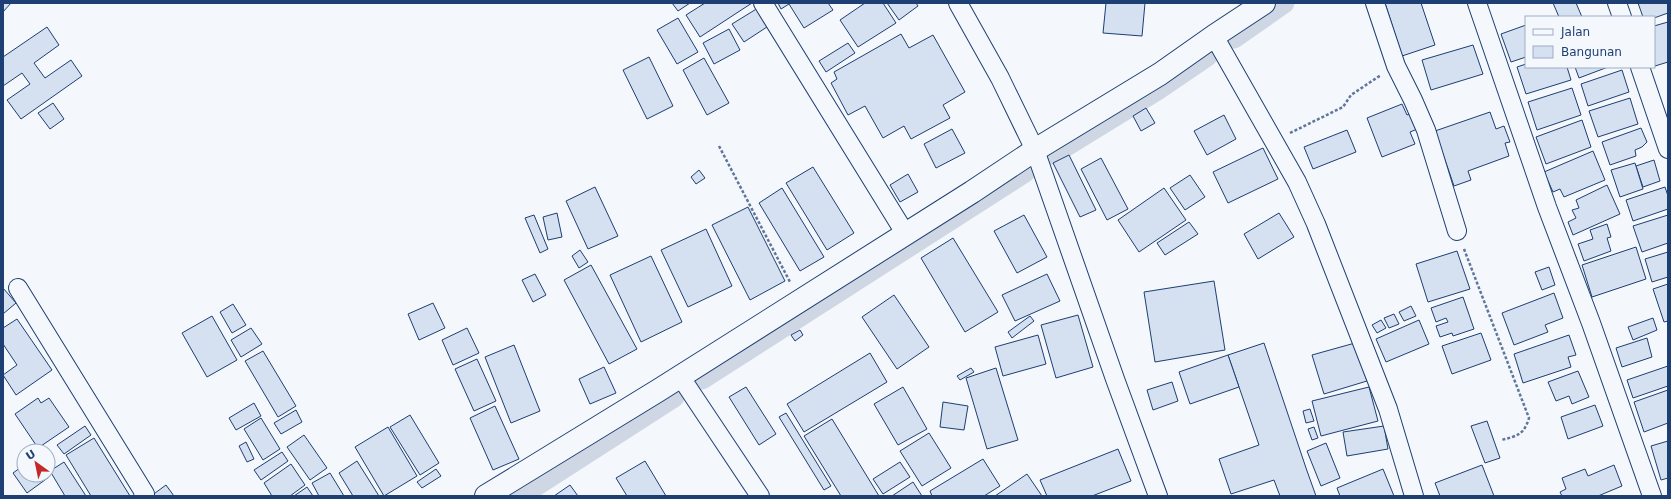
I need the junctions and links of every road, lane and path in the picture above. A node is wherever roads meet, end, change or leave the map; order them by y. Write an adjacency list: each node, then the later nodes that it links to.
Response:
1 (763, 3): 16 (street)
2 (958, 3): 14 (street)
3 (1264, 3): 8 (main road)
4 (1376, 3): 9 (street)
5 (1477, 3): 26 (street)
6 (1617, 3): 7 (street)
7 (1622, 16)
8 (1214, 36): 11 (street); 14 (main road)
9 (1396, 66): 11 (path); 15 (street)
10 (1640, 68): 13 (street)
11 (1273, 141): 25 (street)
12 (719, 146): 18 (path)
13 (1668, 149)
14 (1035, 150): 16 (main road); 24 (street)
15 (1457, 231): 20 (path)
16 (905, 233): 18 (main road)
17 (18, 288): 21 (street)
18 (800, 301): 19 (main road)
19 (680, 376): 22 (main road); 23 (street)
20 (1501, 440)
21 (143, 496)
22 (486, 496)
23 (760, 496)
24 (1158, 496)
25 (1414, 496)
26 (1652, 496)

